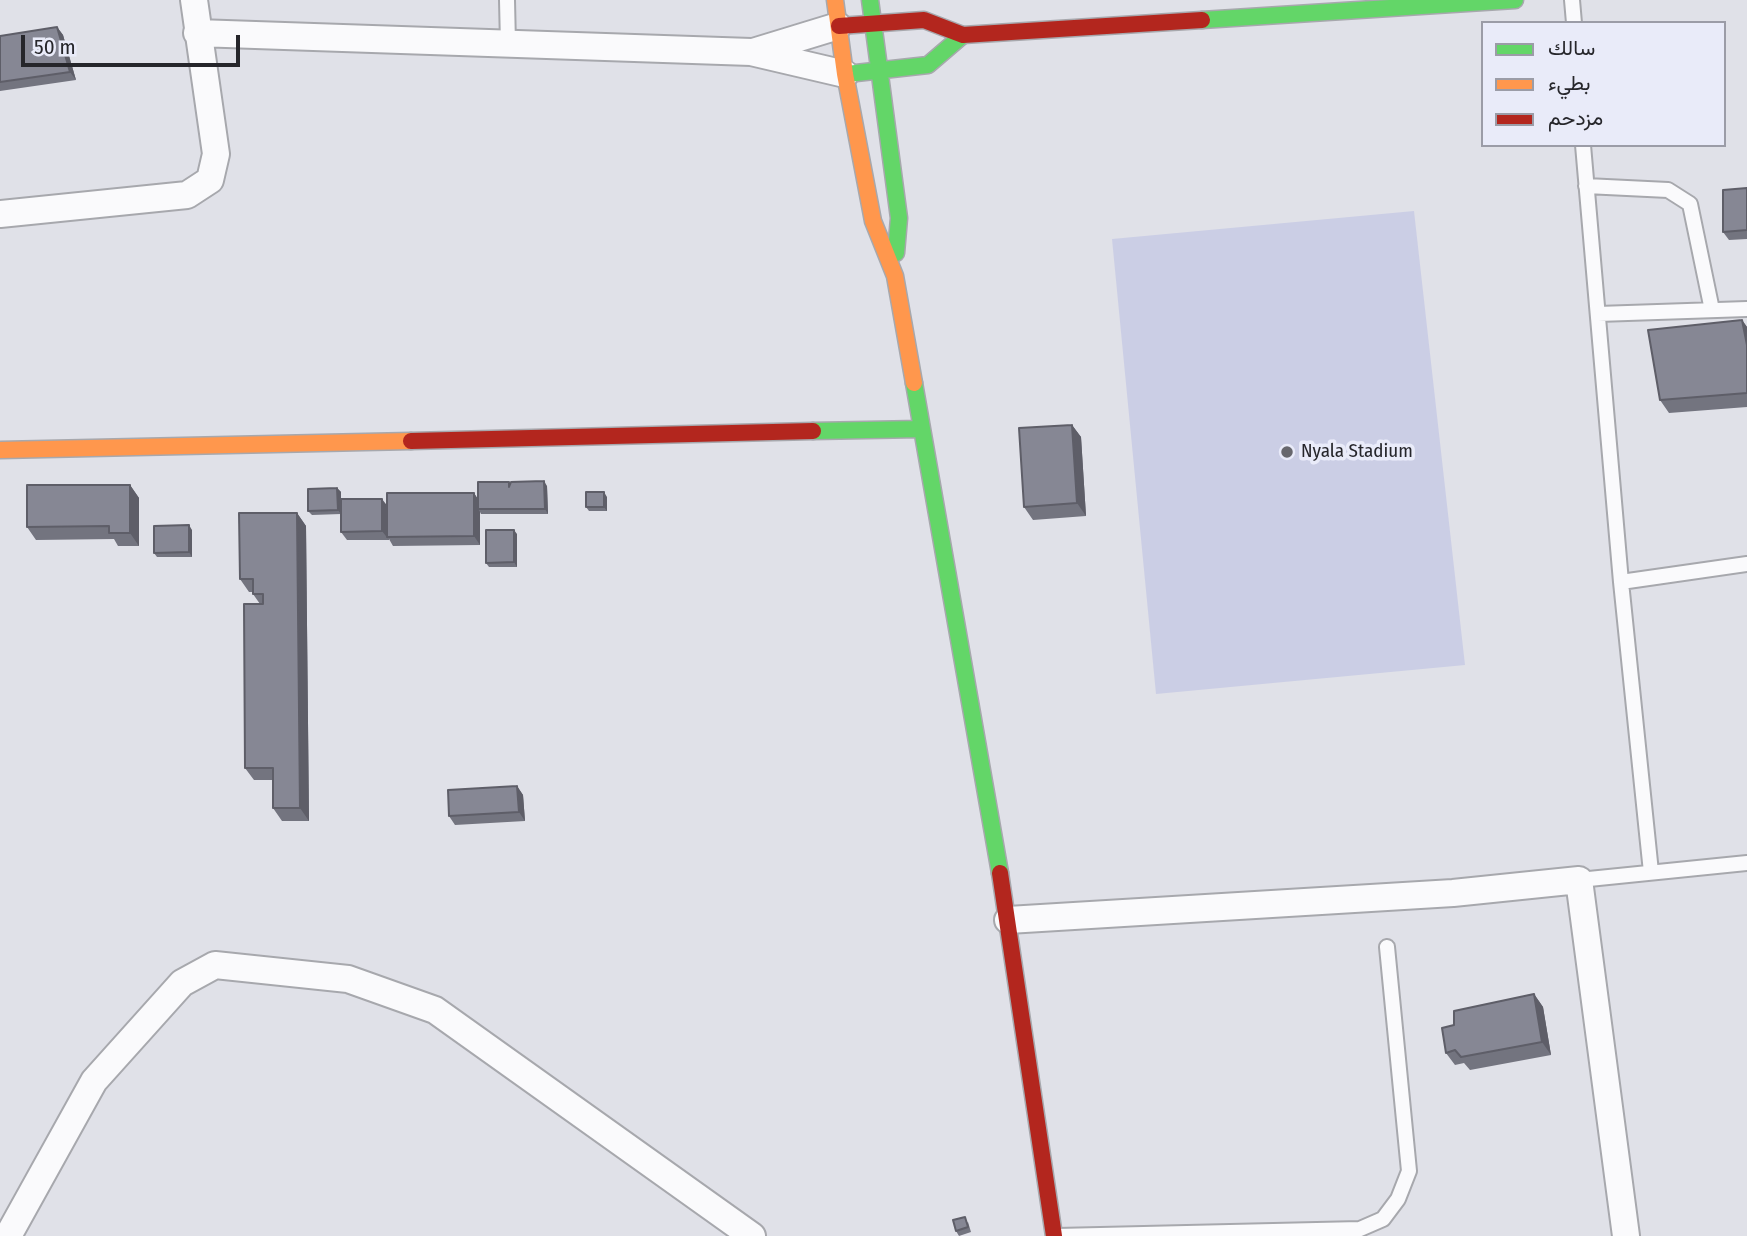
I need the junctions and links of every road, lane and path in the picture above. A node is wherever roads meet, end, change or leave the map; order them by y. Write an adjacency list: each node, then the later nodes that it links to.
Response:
1 (194, 0): 11 (street)
2 (507, 0): 13 (lane)
3 (835, 0): 10 (main road)
4 (870, 0): 9 (main road)
5 (1515, 0): 7 (main road)
6 (1572, 0): 8 (lane)
7 (1394, 4): 12 (main road)
8 (1574, 21)
9 (875, 22): 10 (main road); 12 (main road); 15 (main road)
10 (838, 26): 14 (street); 16 (main road)
11 (197, 33): 13 (street); 19 (street)
12 (962, 35): 15 (main road)
13 (508, 44): 14 (street)
14 (751, 52): 16 (street)
15 (881, 70): 16 (main road); 20 (main road)
16 (845, 74): 20 (main road)
17 (1583, 147): 18 (lane)
18 (1586, 186): 22 (lane); 23 (lane)
19 (0, 214)
20 (895, 276): 24 (main road)
21 (1747, 309): 22 (lane)
22 (1712, 310): 23 (lane)
23 (1598, 314): 27 (lane)
24 (920, 429): 25 (main road); 31 (main road)
25 (0, 450)
26 (1747, 564): 27 (lane)
27 (1621, 582): 29 (lane)
28 (1747, 863): 29 (lane)
29 (1651, 872): 30 (lane)
30 (1579, 880): 31 (street); 36 (street)
31 (1008, 920): 35 (main road)
32 (1387, 947): 35 (lane)
33 (8, 1236): 34 (street)
34 (752, 1236)
35 (1055, 1236)
36 (1626, 1236)

